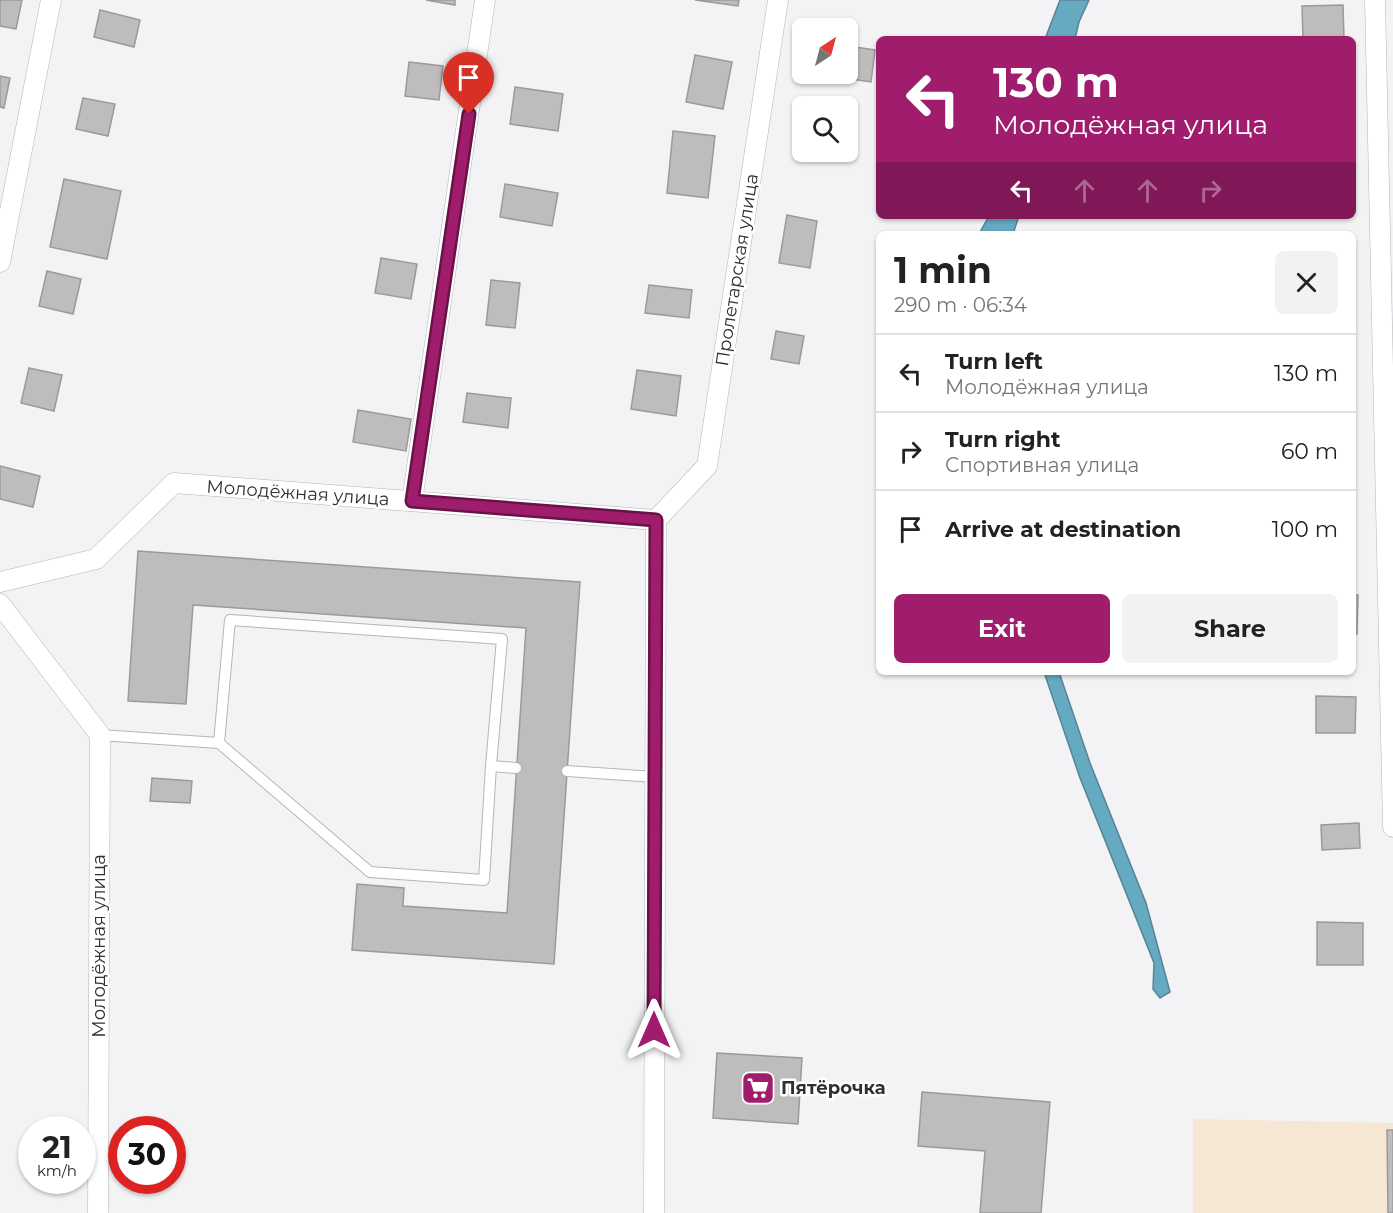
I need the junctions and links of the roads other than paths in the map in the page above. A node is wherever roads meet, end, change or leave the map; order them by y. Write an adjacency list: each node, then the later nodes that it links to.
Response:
1 (51, 0): 5 (street)
2 (485, 0): 6 (street)
3 (778, 0): 7 (street, Пролетарская улица)
4 (1375, 0): 16 (street)
5 (0, 262)
6 (412, 501): 7 (street, Молодёжная улица); 8 (street, Молодёжная улица)
7 (656, 520): 15 (street)
8 (0, 582)
9 (0, 604): 10 (street)
10 (100, 735): 11 (lane); 17 (street, Молодёжная улица)
11 (219, 743): 12 (lane); 12 (lane)
12 (491, 766): 13 (lane)
13 (516, 768)
14 (567, 771): 15 (lane)
15 (655, 777): 18 (street)
16 (1393, 827)
17 (98, 1213)
18 (654, 1213)

